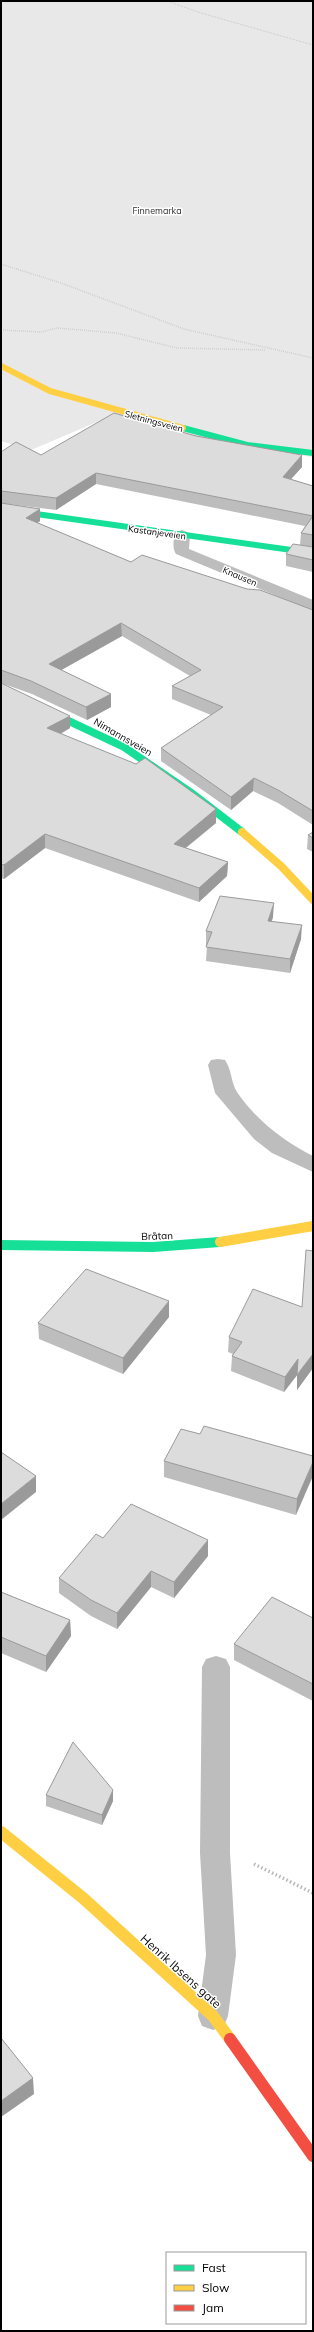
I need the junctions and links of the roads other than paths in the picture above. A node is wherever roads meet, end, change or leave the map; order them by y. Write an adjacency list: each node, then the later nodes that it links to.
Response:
1 (1, 366): 2 (street, Sletningsveien)
2 (313, 453)
3 (1, 509): 4 (street, Kastanjeveien)
4 (182, 535): 5 (street, Kastanjeveien); 6 (lane, Knausen)
5 (313, 553)
6 (313, 606)
7 (1, 689): 8 (street, Nimannsveien)
8 (313, 900)
9 (218, 1065): 10 (lane)
10 (313, 1165)
11 (313, 1226): 12 (street, Bråtan)
12 (1, 1245)
13 (216, 1667): 15 (lane)
14 (1, 1832): 15 (street, Henrik Ibsens gate)
15 (213, 2016): 16 (street, Henrik Ibsens gate)
16 (313, 2156)

